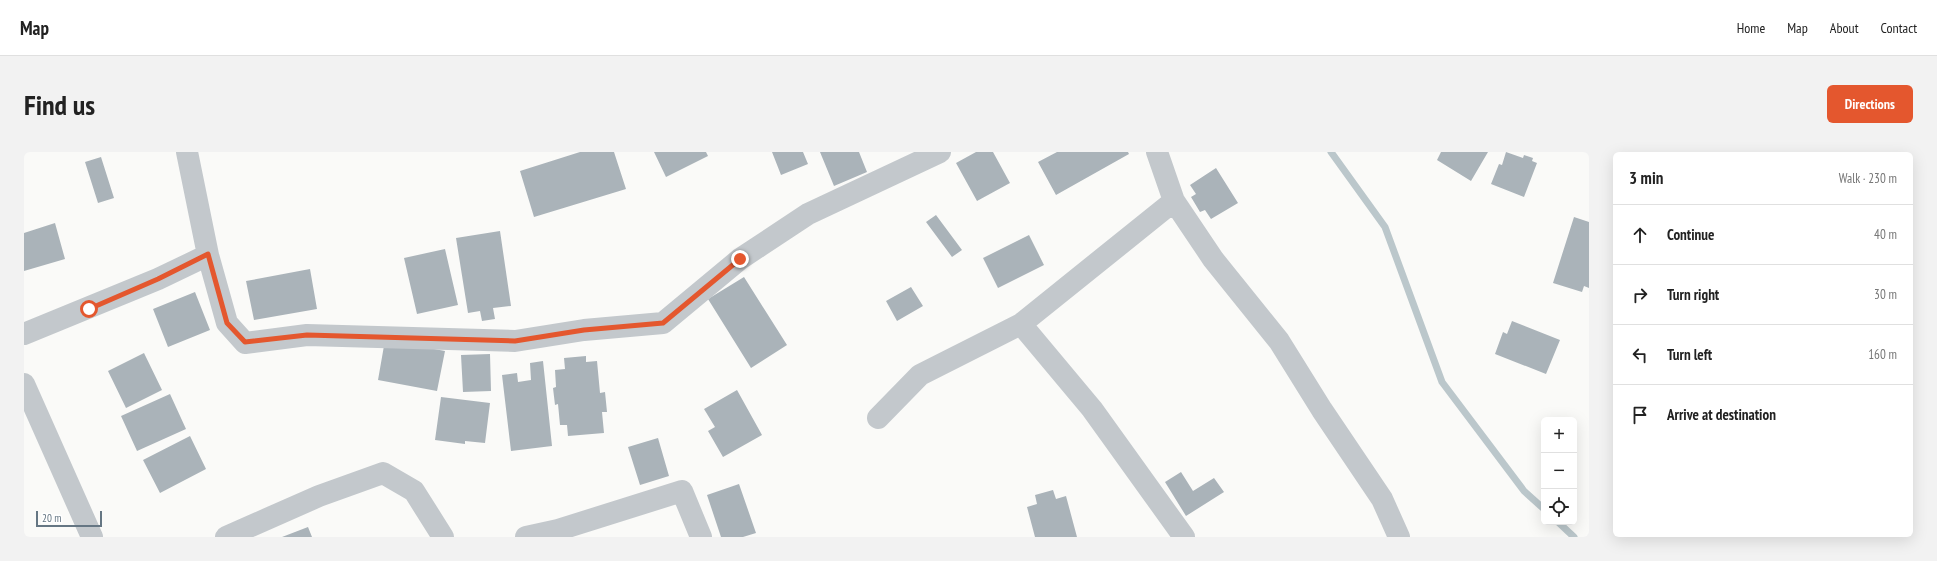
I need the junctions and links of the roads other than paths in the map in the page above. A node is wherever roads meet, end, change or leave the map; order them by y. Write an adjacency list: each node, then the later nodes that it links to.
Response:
1 (187, 152): 5 (street)
2 (940, 152): 5 (street)
3 (1157, 152): 4 (street)
4 (1174, 201): 6 (street); 16 (street)
5 (208, 254): 7 (street)
6 (1021, 324): 9 (street); 15 (street)
7 (24, 334)
8 (24, 384): 10 (street)
9 (878, 418)
10 (92, 537)
11 (226, 537): 12 (street)
12 (443, 537)
13 (526, 537): 14 (street)
14 (701, 537)
15 (1184, 537)
16 (1399, 537)

